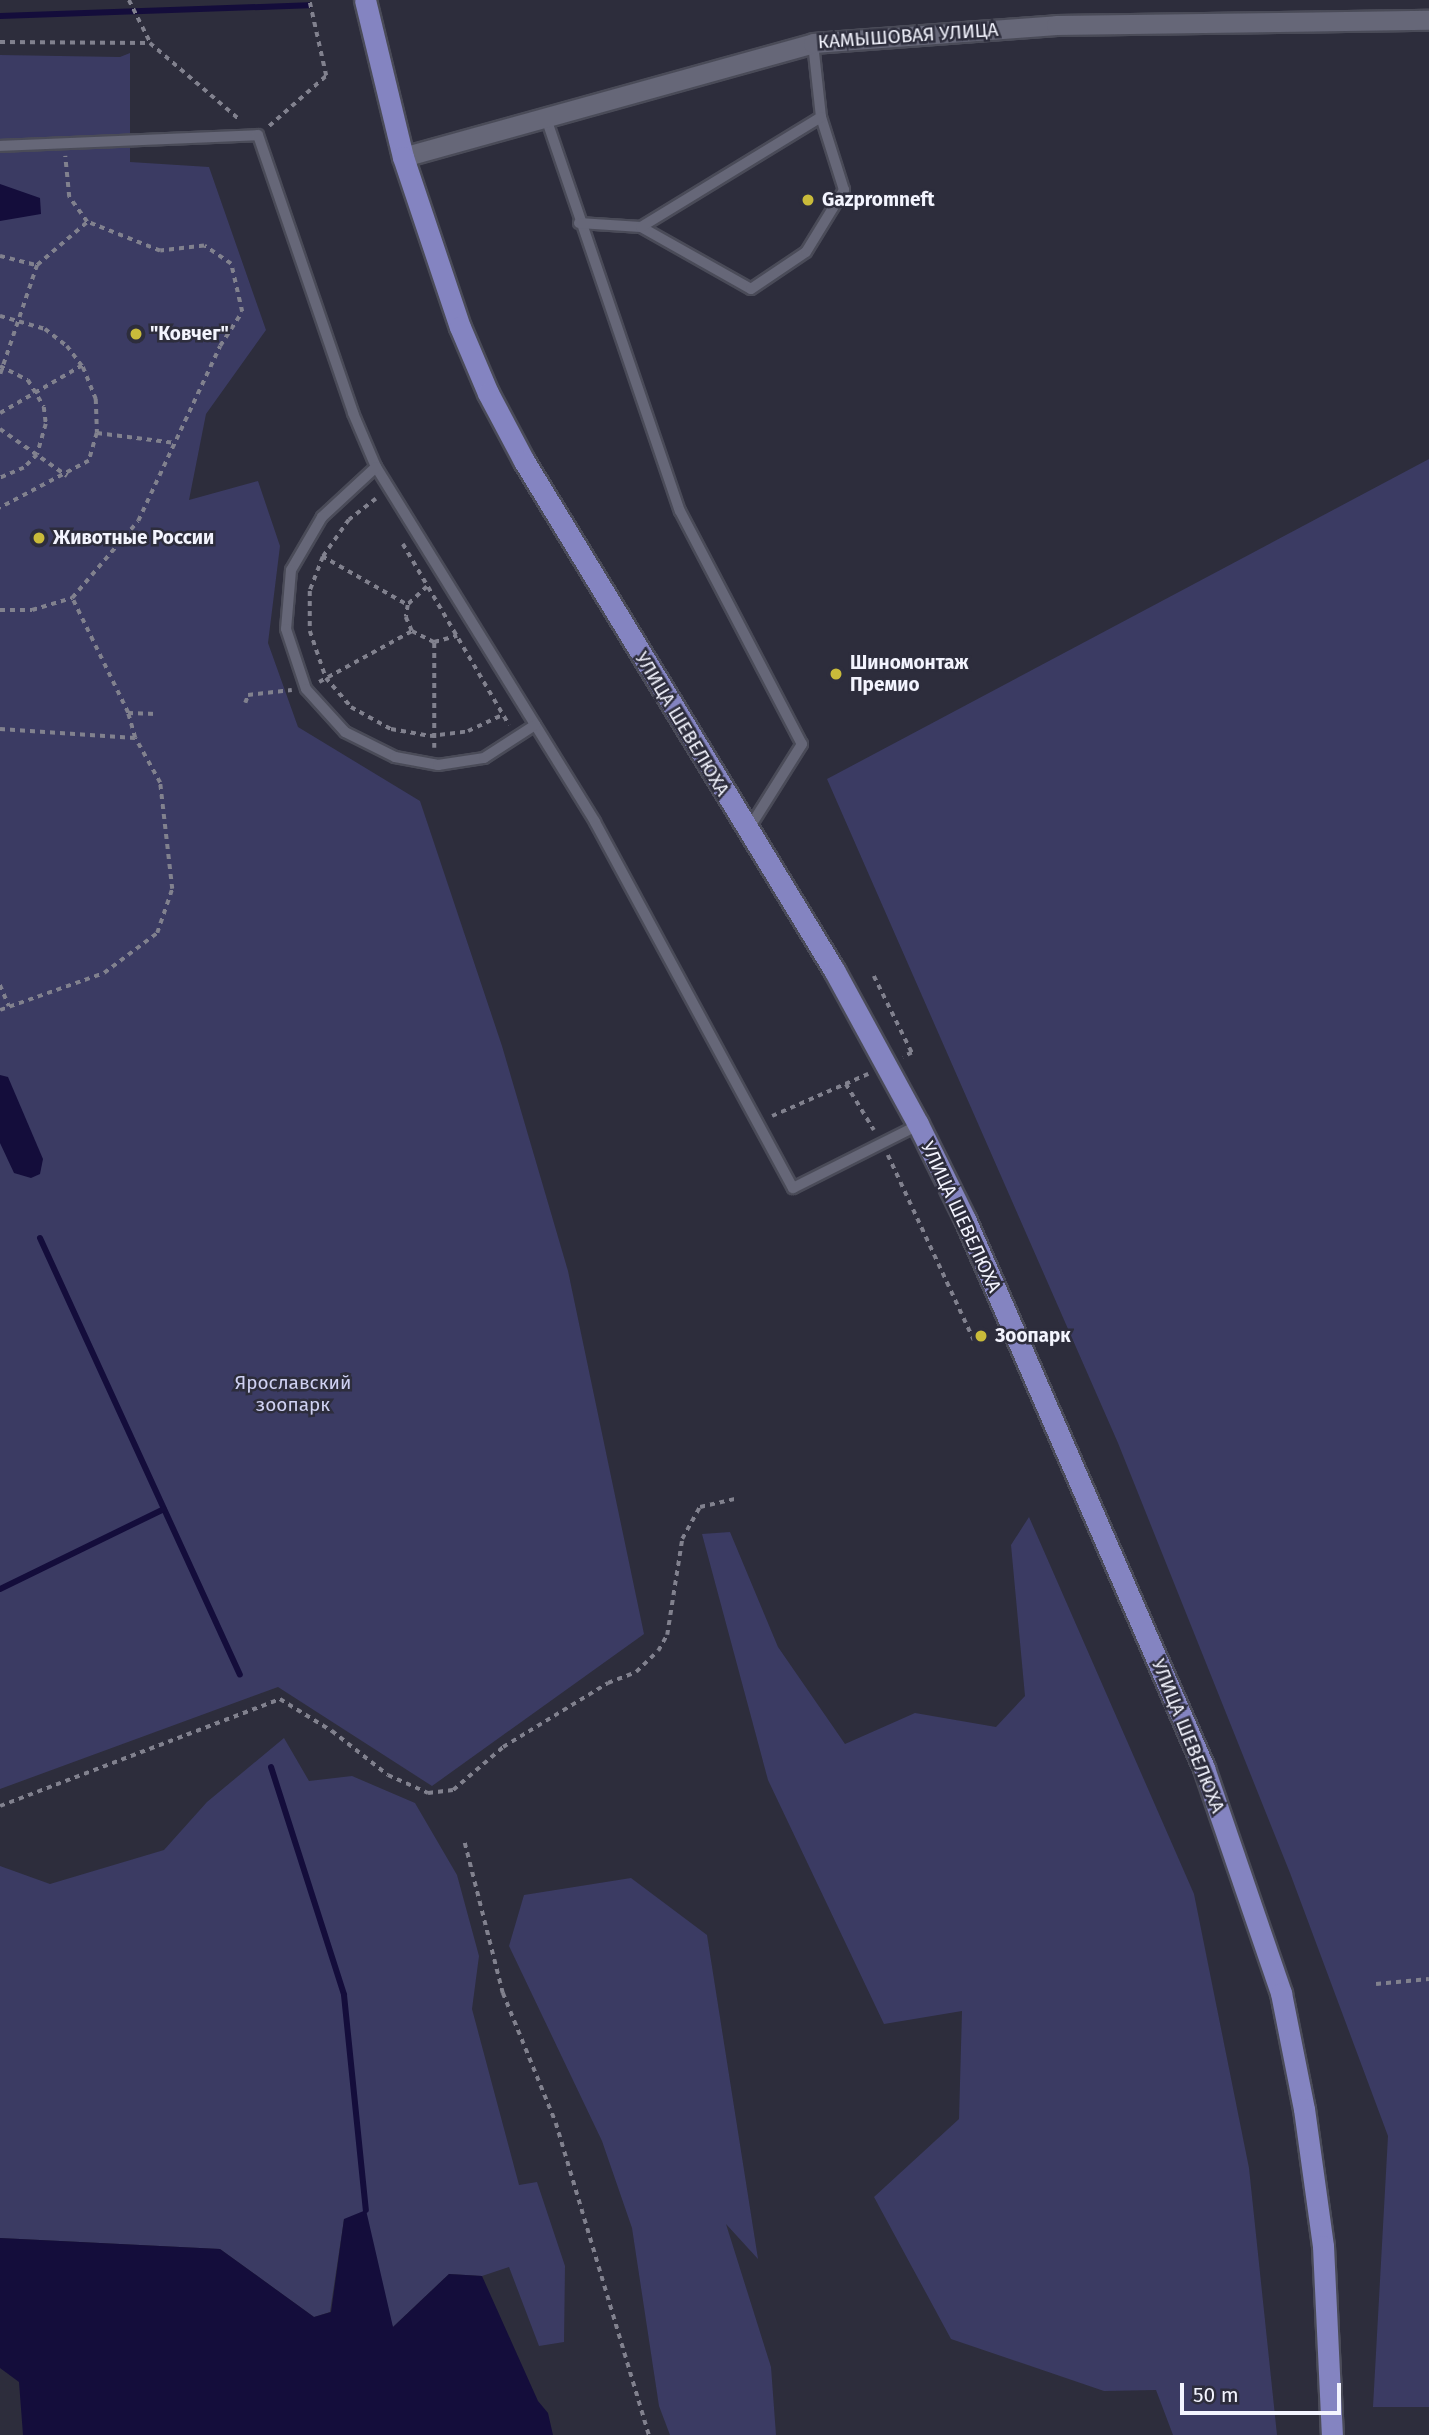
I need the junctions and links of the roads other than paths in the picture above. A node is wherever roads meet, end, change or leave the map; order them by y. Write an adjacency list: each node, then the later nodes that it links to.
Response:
1 (365, 0): 7 (main road, УЛИЦА ШЕВЕЛЮХА)
2 (1429, 20): 3 (street, КАМЫШОВАЯ УЛИЦА)
3 (813, 43): 4 (lane); 5 (street, КАМЫШОВАЯ УЛИЦА)
4 (821, 117): 9 (lane); 9 (lane)
5 (546, 118): 7 (street, КАМЫШОВАЯ УЛИЦА); 8 (lane)
6 (0, 146): 10 (lane)
7 (403, 157): 12 (main road, УЛИЦА ШЕВЕЛЮХА)
8 (579, 223): 9 (lane); 12 (lane)
9 (641, 226)
10 (376, 467): 11 (lane); 11 (lane)
11 (535, 725): 13 (lane)
12 (748, 831): 13 (main road, УЛИЦА ШЕВЕЛЮХА)
13 (918, 1125): 14 (main road, УЛИЦА ШЕВЕЛЮХА)
14 (1332, 2435)

